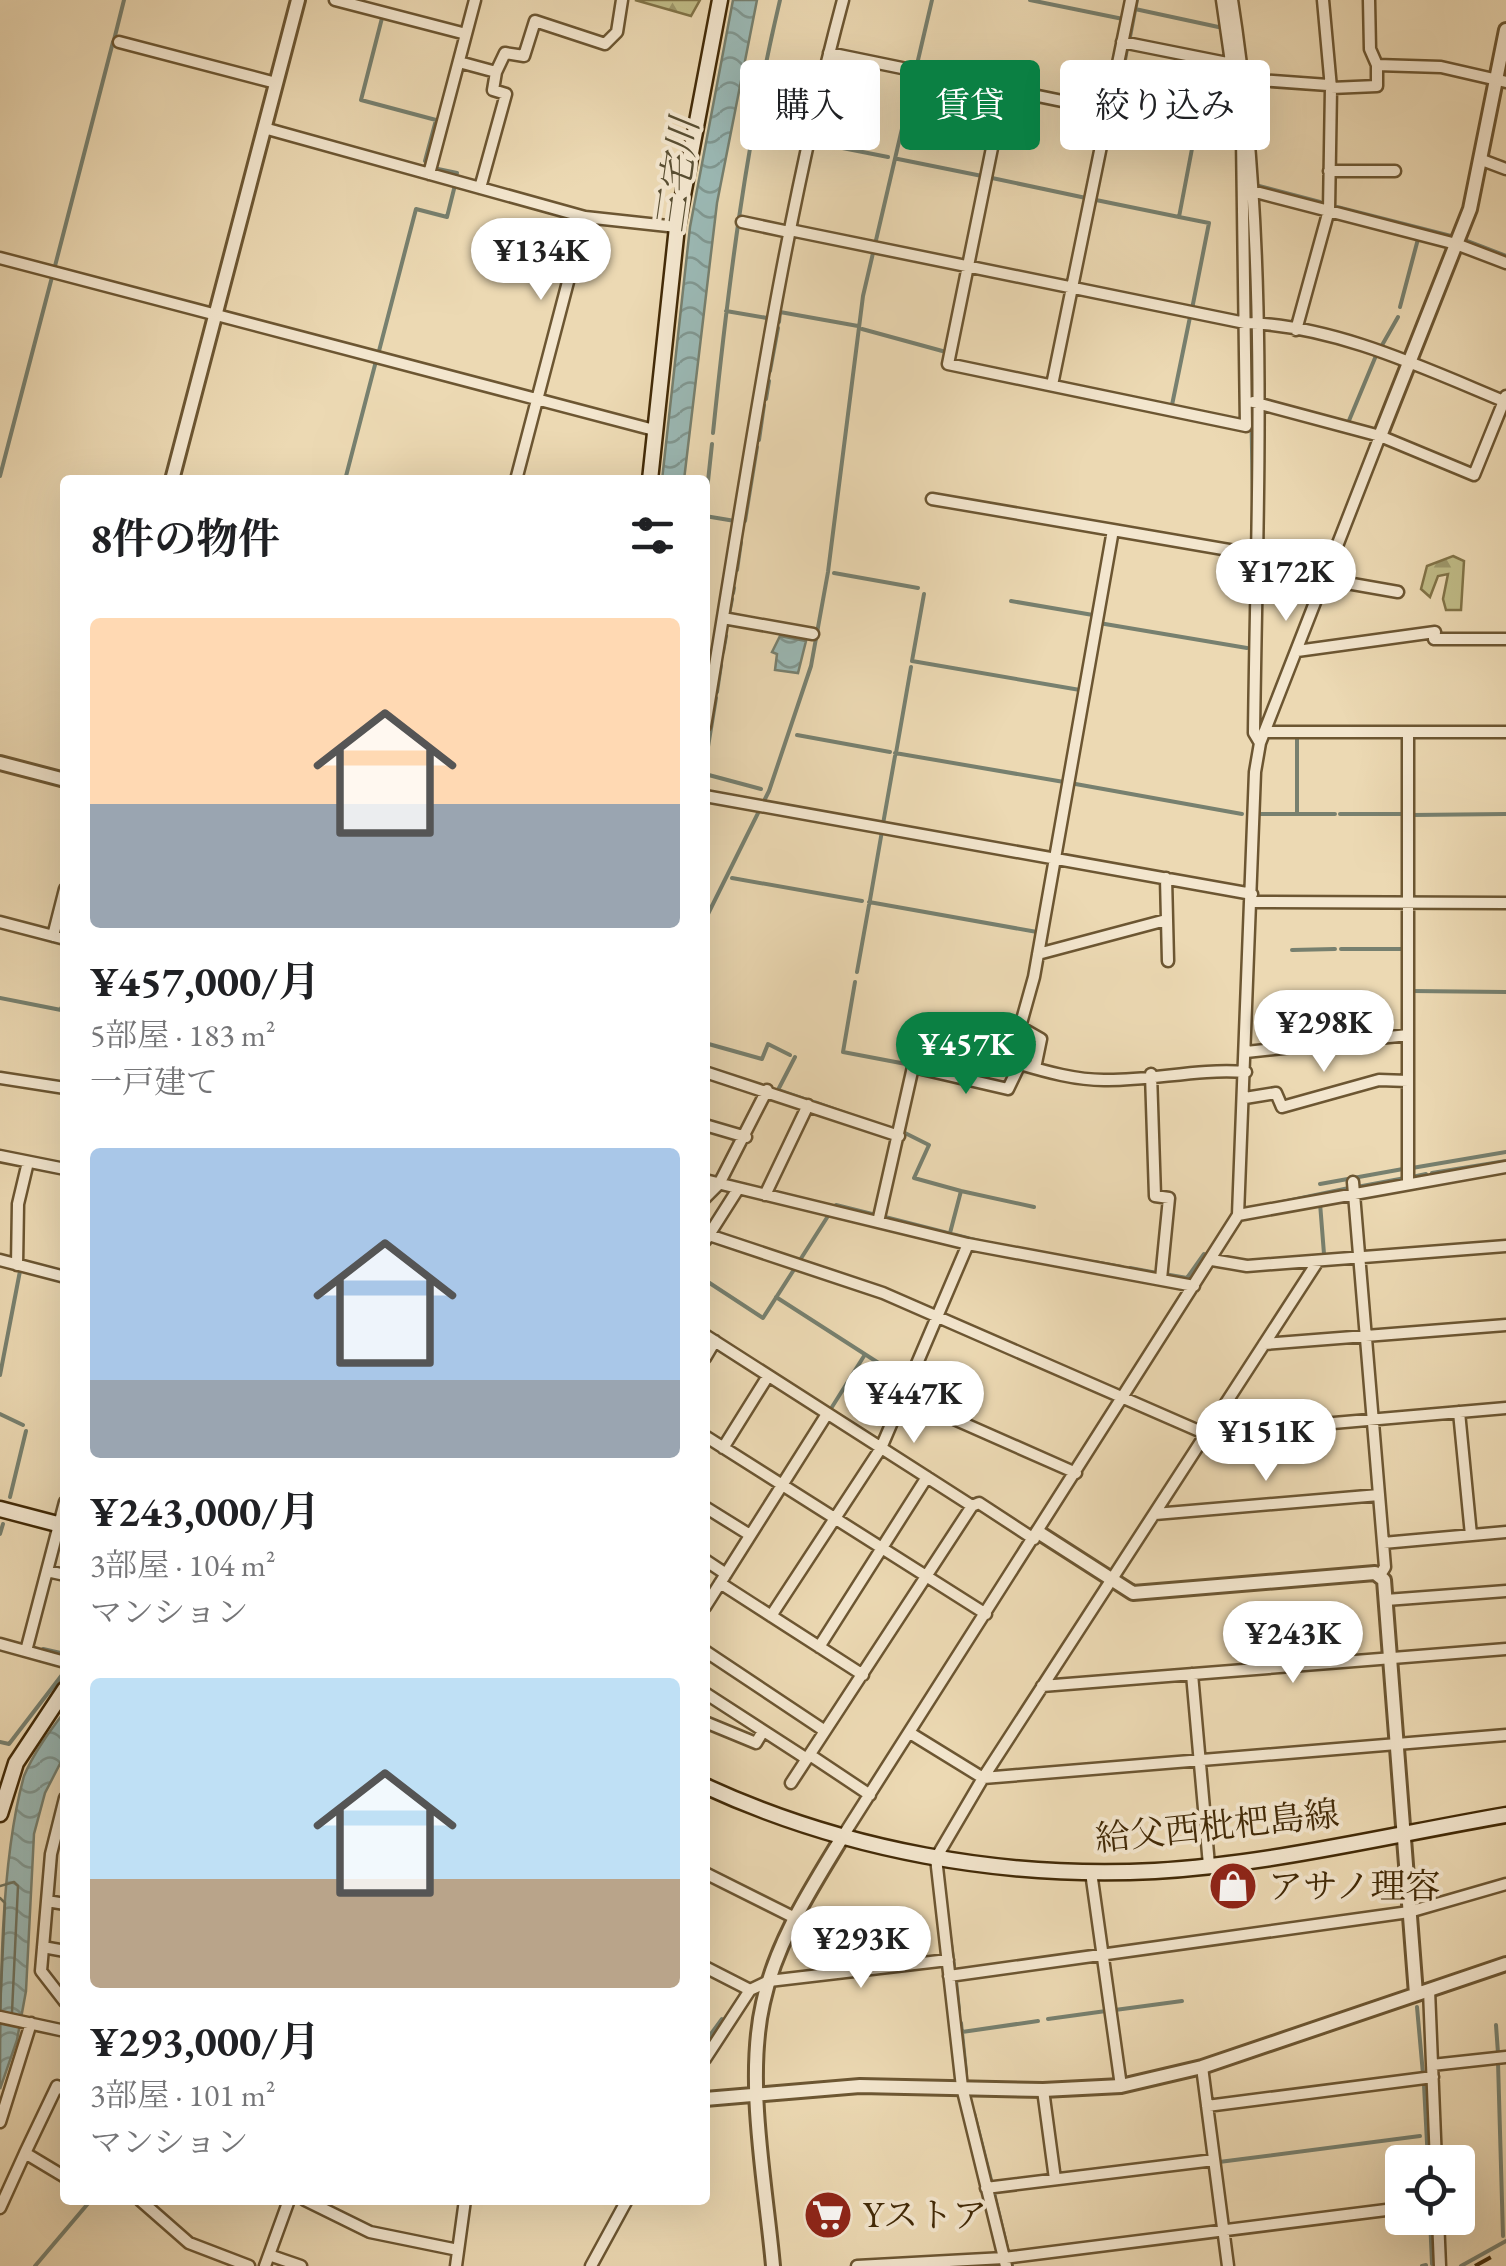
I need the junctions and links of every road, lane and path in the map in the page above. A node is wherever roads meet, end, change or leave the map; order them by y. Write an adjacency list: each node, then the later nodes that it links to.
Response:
1 (298, 0): 27 (street)
2 (334, 0): 13 (street)
3 (475, 0): 13 (street)
4 (622, 0): 24 (street)
5 (720, 0): 44 (main road)
6 (842, 0): 16 (street)
7 (1131, 0): 15 (street)
8 (1222, 0): 19 (street)
9 (1232, 0): 20 (street)
10 (1323, 0): 28 (street)
11 (1369, 0): 22 (street)
12 (1506, 30): 26 (street)
13 (466, 34): 21 (street)
14 (120, 42): 27 (street)
15 (1122, 42): 17 (street); 18 (street)
16 (829, 52): 23 (street); 45 (street)
17 (1118, 60)
18 (1189, 60)
19 (1235, 60)
20 (1237, 60)
21 (459, 62): 24 (street); 38 (street)
22 (1378, 65): 26 (street); 28 (street)
23 (900, 68)
24 (496, 72): 39 (street)
25 (1270, 78): 28 (street)
26 (1501, 80): 34 (street)
27 (276, 83): 29 (street)
28 (1330, 86): 36 (street)
29 (264, 128): 38 (street); 51 (street)
30 (992, 150): 49 (street)
31 (1100, 150): 50 (street)
32 (1243, 150): 40 (street)
33 (1244, 150): 40 (street)
34 (1482, 160): 35 (street); 46 (street)
35 (1506, 170)
36 (1329, 171): 37 (street); 41 (street)
37 (1395, 171)
38 (429, 174): 39 (street)
39 (480, 188): 42 (street)
40 (1247, 190): 41 (street); 52 (street)
41 (1330, 210): 46 (street); 53 (street)
42 (585, 218): 44 (street); 56 (street)
43 (742, 222): 45 (street)
44 (677, 227): 59 (main road)
45 (789, 231): 49 (street); 69 (street)
46 (1456, 244): 48 (street); 54 (street)
47 (0, 258): 51 (street)
48 (1506, 263)
49 (970, 268): 50 (street); 55 (street)
50 (1072, 288): 52 (street); 55 (street)
51 (216, 315): 56 (street); 61 (street)
52 (1250, 323): 53 (street); 58 (street)
53 (1296, 330): 54 (street)
54 (1410, 363): 57 (street); 60 (street)
55 (1052, 386): 58 (street)
56 (537, 399): 59 (street); 62 (street)
57 (1505, 399): 60 (street)
58 (1252, 402): 60 (street); 66 (street)
59 (654, 430): 63 (main road)
60 (1380, 436): 67 (street)
61 (173, 475)
62 (517, 475)
63 (650, 475)
64 (932, 500): 65 (street)
65 (1113, 530): 66 (street); 80 (street)
66 (1255, 555): 76 (street)
67 (1324, 579): 68 (street); 72 (street)
68 (1398, 592)
69 (723, 618): 70 (street); 73 (street)
70 (813, 634)
71 (1506, 639): 72 (street)
72 (1297, 652): 76 (street)
73 (710, 696)
74 (1408, 732): 75 (street); 76 (street); 83 (street)
75 (1506, 732)
76 (1262, 738): 82 (street)
77 (0, 763): 78 (street)
78 (60, 779)
79 (710, 797): 80 (street)
80 (1054, 858): 81 (street); 90 (street)
81 (1166, 878): 82 (street); 86 (street)
82 (1251, 898): 83 (street); 93 (street)
83 (1408, 902): 84 (street); 92 (street)
84 (1506, 903)
85 (60, 906): 88 (street)
86 (1166, 920): 90 (street); 91 (street)
87 (0, 922): 88 (street)
88 (52, 936): 89 (street)
89 (60, 938)
90 (1038, 954): 94 (street)
91 (1168, 961)
92 (1408, 1036): 93 (street); 99 (street)
93 (1246, 1052): 95 (street)
94 (1034, 1068): 97 (street); 105 (street)
95 (1246, 1072): 97 (street); 102 (street)
96 (710, 1073): 101 (street)
97 (1151, 1074): 130 (street)
98 (0, 1078): 100 (street)
99 (1408, 1081): 102 (street); 113 (street)
100 (60, 1087)
101 (767, 1090): 103 (street); 106 (street)
102 (1245, 1098): 118 (street)
103 (808, 1105): 105 (street); 117 (street)
104 (710, 1126): 106 (street)
105 (899, 1136): 119 (street)
106 (746, 1137): 112 (street)
107 (0, 1156): 108 (street)
108 (28, 1162): 110 (street); 128 (street)
109 (1506, 1167): 113 (street)
110 (60, 1168)
111 (710, 1182): 112 (street)
112 (718, 1184): 115 (street); 116 (street)
113 (1408, 1184): 114 (street)
114 (1353, 1188): 118 (street); 124 (street)
115 (738, 1189): 117 (street); 120 (street)
116 (710, 1193)
117 (766, 1195): 119 (street)
118 (1238, 1216): 126 (street)
119 (878, 1222): 122 (street)
120 (710, 1233)
121 (710, 1239): 132 (street)
122 (968, 1244): 130 (street); 132 (street)
123 (1506, 1246): 124 (street)
124 (1358, 1258): 127 (street); 135 (street)
125 (0, 1260): 128 (street)
126 (1212, 1260): 127 (street); 131 (street)
127 (1318, 1261): 136 (street)
128 (17, 1265): 129 (street)
129 (60, 1276)
130 (1161, 1279): 131 (street)
131 (1194, 1286): 139 (street)
132 (937, 1317): 138 (street); 139 (street)
133 (1506, 1325): 135 (street)
134 (710, 1338): 137 (street)
135 (1366, 1338): 136 (street); 143 (street)
136 (1264, 1344): 144 (street)
137 (768, 1376): 142 (street); 146 (street)
138 (904, 1397): 147 (street); 148 (street)
139 (1124, 1400): 144 (street); 148 (street)
140 (1506, 1408): 141 (street)
141 (1460, 1412): 143 (street); 161 (street)
142 (827, 1414): 147 (street); 150 (street)
143 (1373, 1420): 144 (street); 151 (street)
144 (1206, 1434): 155 (street)
145 (710, 1439): 146 (street)
146 (723, 1448): 150 (street)
147 (880, 1448): 149 (street); 156 (street)
148 (1076, 1472): 160 (street)
149 (927, 1478): 152 (street); 164 (street)
150 (782, 1486): 156 (street); 162 (street)
151 (1379, 1495): 155 (street); 163 (street)
152 (972, 1506): 160 (street); 170 (street)
153 (0, 1509): 157 (main road)
154 (710, 1510): 162 (street)
155 (1155, 1514): 171 (street)
156 (833, 1519): 164 (street); 176 (street)
157 (60, 1524)
158 (60, 1531): 166 (street)
159 (1506, 1532): 161 (street)
160 (1036, 1535): 171 (street); 175 (street)
161 (1470, 1535): 163 (street)
162 (750, 1536): 169 (street)
163 (1383, 1543): 168 (street)
164 (880, 1549): 170 (street); 178 (street)
165 (710, 1565): 169 (street)
166 (47, 1571): 167 (street); 180 (street)
167 (60, 1575)
168 (1380, 1576): 171 (street); 174 (street)
169 (723, 1578): 173 (street); 176 (street)
170 (927, 1580): 175 (street); 185 (street)
171 (1110, 1581): 186 (street)
172 (1506, 1591): 174 (street)
173 (710, 1599)
174 (1386, 1600): 182 (street)
175 (986, 1614): 192 (street)
176 (771, 1616): 178 (street)
177 (0, 1644): 180 (street)
178 (818, 1646): 185 (street)
179 (1506, 1649): 182 (street)
180 (26, 1652): 183 (street)
181 (710, 1654): 191 (street)
182 (1390, 1659): 184 (street); 194 (street)
183 (60, 1661)
184 (1192, 1674): 186 (street); 196 (street)
185 (863, 1675): 191 (street)
186 (1042, 1686): 197 (street)
187 (710, 1696): 190 (street)
188 (60, 1697): 201 (main road)
189 (710, 1724): 190 (street)
190 (764, 1731): 195 (street)
191 (824, 1731): 195 (street)
192 (910, 1733): 197 (street); 200 (street)
193 (1506, 1735): 194 (street)
194 (1397, 1744): 196 (street); 204 (street)
195 (808, 1757): 198 (street); 200 (street)
196 (1200, 1761): 197 (street); 209 (street)
197 (983, 1778): 208 (street)
198 (791, 1782)
199 (710, 1788): 205 (main road, 給父西枇杷島線)
200 (870, 1794): 205 (street)
201 (0, 1814)
202 (1506, 1815): 204 (main road, 給父西枇杷島線)
203 (60, 1818): 206 (street)
204 (1403, 1833): 209 (main road, 給父西枇杷島線); 215 (street)
205 (843, 1836): 208 (main road, 給父西枇杷島線); 216 (street)
206 (50, 1854): 207 (street); 213 (street)
207 (60, 1856)
208 (936, 1858): 210 (main road, 給父西枇杷島線); 220 (street)
209 (1209, 1865): 210 (main road, 給父西枇杷島線)
210 (1090, 1872): 219 (street)
211 (710, 1876): 216 (street)
212 (1506, 1884): 215 (street)
213 (47, 1902): 214 (street); 217 (street)
214 (60, 1903)
215 (1410, 1912): 219 (street); 226 (street)
216 (795, 1918): 224 (street)
217 (43, 1947): 218 (street); 227 (street)
218 (60, 1950)
219 (1101, 1954): 223 (street); 235 (street)
220 (948, 1960): 223 (street); 224 (street)
221 (1506, 1964): 226 (street)
222 (710, 1970): 225 (street)
223 (950, 1976): 236 (street)
224 (769, 1981): 225 (street); 239 (street)
225 (750, 1990): 231 (street)
226 (1423, 1992): 233 (street); 234 (street)
227 (60, 1997)
228 (0, 2017): 229 (street)
229 (28, 2023): 230 (street); 242 (street)
230 (60, 2030)
231 (710, 2048)
232 (1506, 2058): 234 (street)
233 (1202, 2067): 235 (street); 241 (street)
234 (1432, 2071): 241 (street); 243 (street)
235 (1122, 2086): 238 (street)
236 (962, 2087): 238 (street); 239 (street); 248 (street)
237 (60, 2088): 244 (street)
238 (1043, 2090): 247 (street)
239 (758, 2094): 240 (street); 265 (street)
240 (710, 2099)
241 (1207, 2106): 245 (street)
242 (0, 2122)
243 (1435, 2145)
244 (26, 2153): 246 (street); 254 (street)
245 (1214, 2160): 247 (street); 256 (street)
246 (60, 2174)
247 (1054, 2179): 248 (street)
248 (986, 2188): 260 (street)
249 (146, 2205): 261 (street)
250 (286, 2205): 259 (street)
251 (315, 2205): 258 (street)
252 (464, 2205): 258 (street)
253 (624, 2205): 264 (street)
254 (0, 2208)
255 (1385, 2210): 256 (street)
256 (1224, 2232): 260 (street); 267 (street)
257 (1439, 2235): 268 (street)
258 (458, 2250): 263 (street)
259 (267, 2260): 262 (street)
260 (1005, 2262): 266 (street)
261 (249, 2266)
262 (301, 2266)
263 (456, 2266)
264 (591, 2266)
265 (773, 2266)
266 (857, 2266)
267 (1228, 2266)
268 (1440, 2266)

